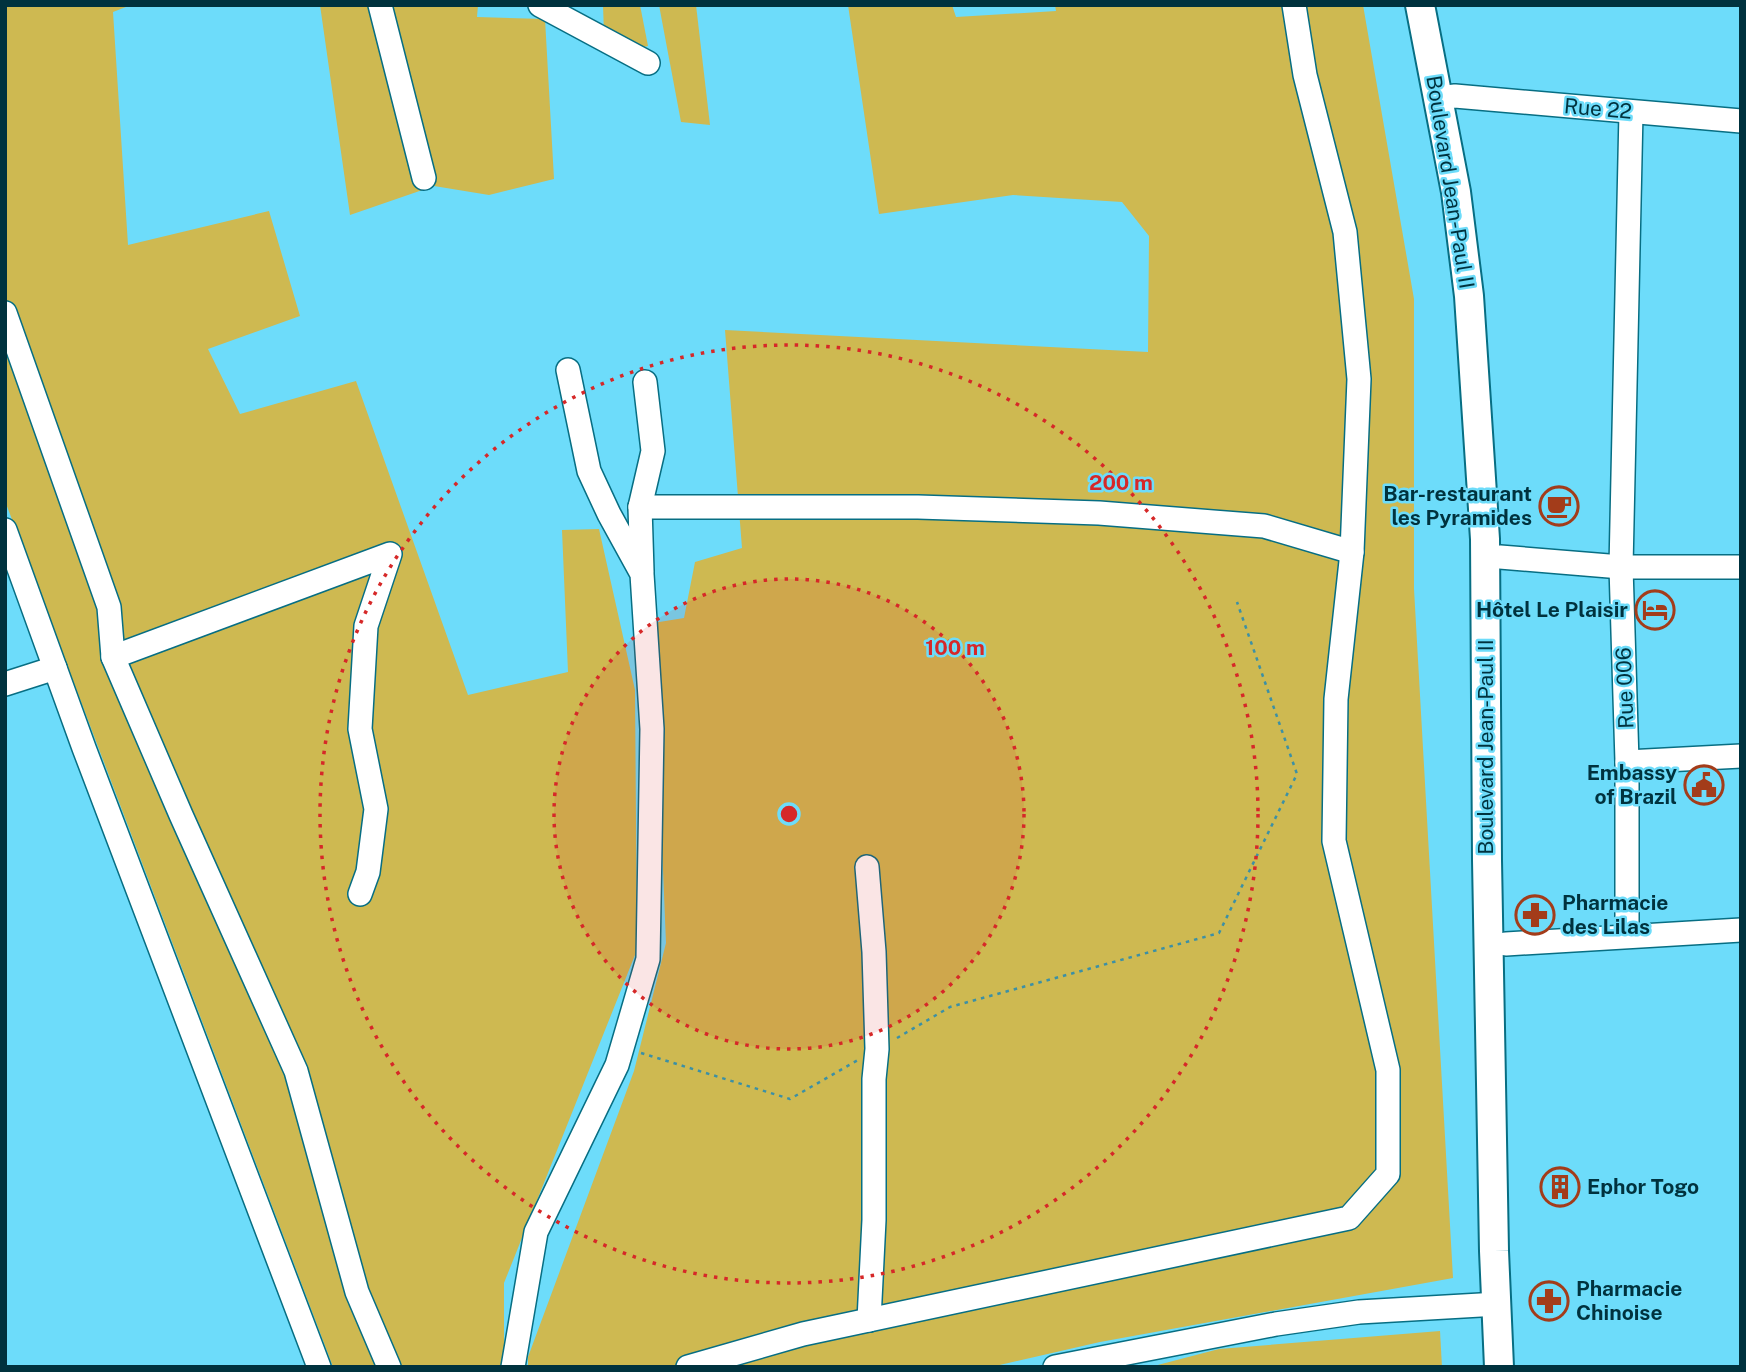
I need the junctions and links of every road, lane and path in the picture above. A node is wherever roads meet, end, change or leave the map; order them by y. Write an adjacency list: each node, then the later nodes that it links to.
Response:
1 (380, 5): 10 (street)
2 (540, 5): 6 (street)
3 (1294, 5): 16 (street)
4 (1420, 5): 7 (main road, Boulevard Jean-Paul II)
5 (1436, 5): 7 (main road, Boulevard Jean-Paul II)
6 (648, 63)
7 (1447, 97): 8 (street, Rue 22); 17 (main road, Boulevard Jean-Paul II); 34 (main road, Boulevard Jean-Paul II)
8 (1631, 112): 9 (street, Rue 22); 18 (street, Rue 006)
9 (1741, 121)
10 (424, 178)
11 (5, 313): 22 (street)
12 (568, 370): 20 (street)
13 (645, 382): 14 (street)
14 (640, 507): 16 (street); 20 (street)
15 (5, 530): 23 (street)
16 (1352, 552): 35 (street)
17 (1500, 557): 18 (street); 31 (main road, Boulevard Jean-Paul II)
18 (1621, 567): 19 (street); 26 (street, Rue 006)
19 (1741, 567)
20 (642, 574): 32 (street)
21 (1237, 602): 33 (path)
22 (113, 657): 28 (street); 37 (street)
23 (55, 668): 24 (street); 36 (street)
24 (5, 684)
25 (1741, 756): 26 (street)
26 (1627, 762): 30 (street, Rue 006)
27 (867, 867): 33 (street)
28 (360, 894)
29 (1741, 930): 30 (street)
30 (1627, 936): 31 (street)
31 (1506, 944): 42 (main road, Boulevard Jean-Paul II)
32 (623, 1047): 33 (path); 38 (street)
33 (877, 1049): 35 (street)
34 (1498, 1304): 40 (street); 41 (main road, Boulevard Jean-Paul II)
35 (869, 1320): 39 (street)
36 (319, 1367)
37 (389, 1367)
38 (513, 1367)
39 (688, 1367)
40 (1055, 1367)
41 (1499, 1367)
42 (1512, 1367)

